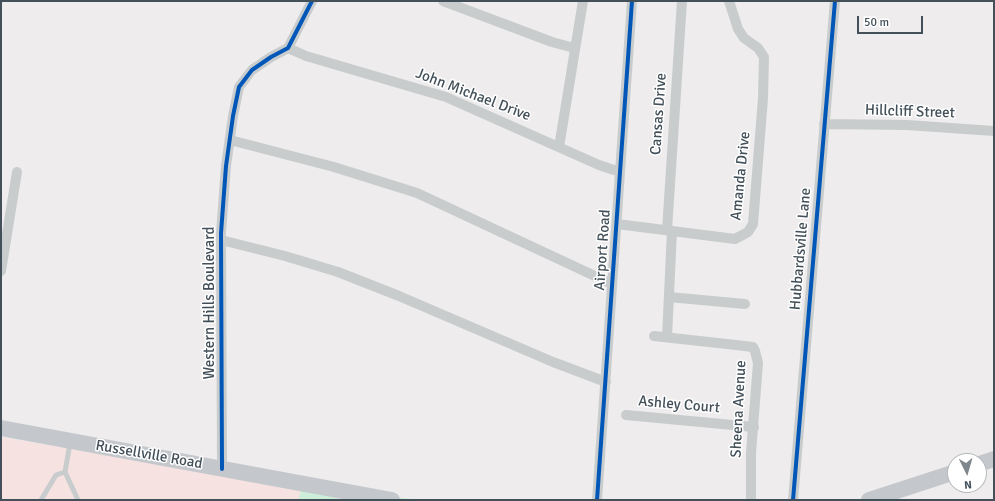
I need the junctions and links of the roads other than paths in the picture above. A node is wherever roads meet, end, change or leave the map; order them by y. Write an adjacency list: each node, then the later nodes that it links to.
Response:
1 (312, 1): 8 (street)
2 (443, 1): 9 (street)
3 (583, 1): 9 (street)
4 (632, 1): 15 (street, Airport Road)
5 (682, 1): 17 (street, Cansas Drive)
6 (729, 1): 17 (street, Amanda Drive)
7 (835, 1): 10 (street, Hubbardsville Lane)
8 (288, 48): 12 (street, Western Hills Boulevard); 13 (street, John Michael Drive)
9 (574, 48): 13 (street)
10 (824, 124): 11 (street, Hillcliff Street); 41 (street, Hubbardsville Lane)
11 (994, 131)
12 (230, 140): 18 (street, Western Hills Boulevard); 20 (street)
13 (559, 147): 15 (street, John Michael Drive)
14 (17, 172): 19 (street)
15 (620, 172): 16 (street, Airport Road)
16 (617, 224): 17 (street, Amanda Drive); 20 (street, Airport Road)
17 (669, 230): 21 (street, Cansas Drive)
18 (221, 240): 25 (street); 31 (street, Western Hills Boulevard)
19 (1, 271)
20 (612, 284): 25 (street, Airport Road)
21 (669, 297): 22 (street); 24 (street, Cansas Drive)
22 (745, 304)
23 (654, 336): 24 (street, Sheena Avenue)
24 (667, 338): 27 (street, Sheena Avenue)
25 (606, 382): 39 (street, Airport Road)
26 (626, 415): 27 (street, Ashley Court)
27 (754, 427): 40 (street, Sheena Avenue)
28 (1, 428): 30 (main road, Russellville Road)
29 (1, 432): 30 (main road, Russellville Road)
30 (70, 443): 31 (main road, Russellville Road); 32 (lane); 37 (main road, Russellville Road)
31 (222, 469): 38 (main road, Russellville Road)
32 (65, 472): 35 (lane); 36 (lane)
33 (947, 475): 42 (main road)
34 (947, 475): 43 (main road)
35 (41, 500)
36 (78, 500)
37 (361, 500)
38 (392, 500)
39 (597, 500)
40 (751, 500)
41 (793, 500)
42 (869, 500)
43 (879, 500)

